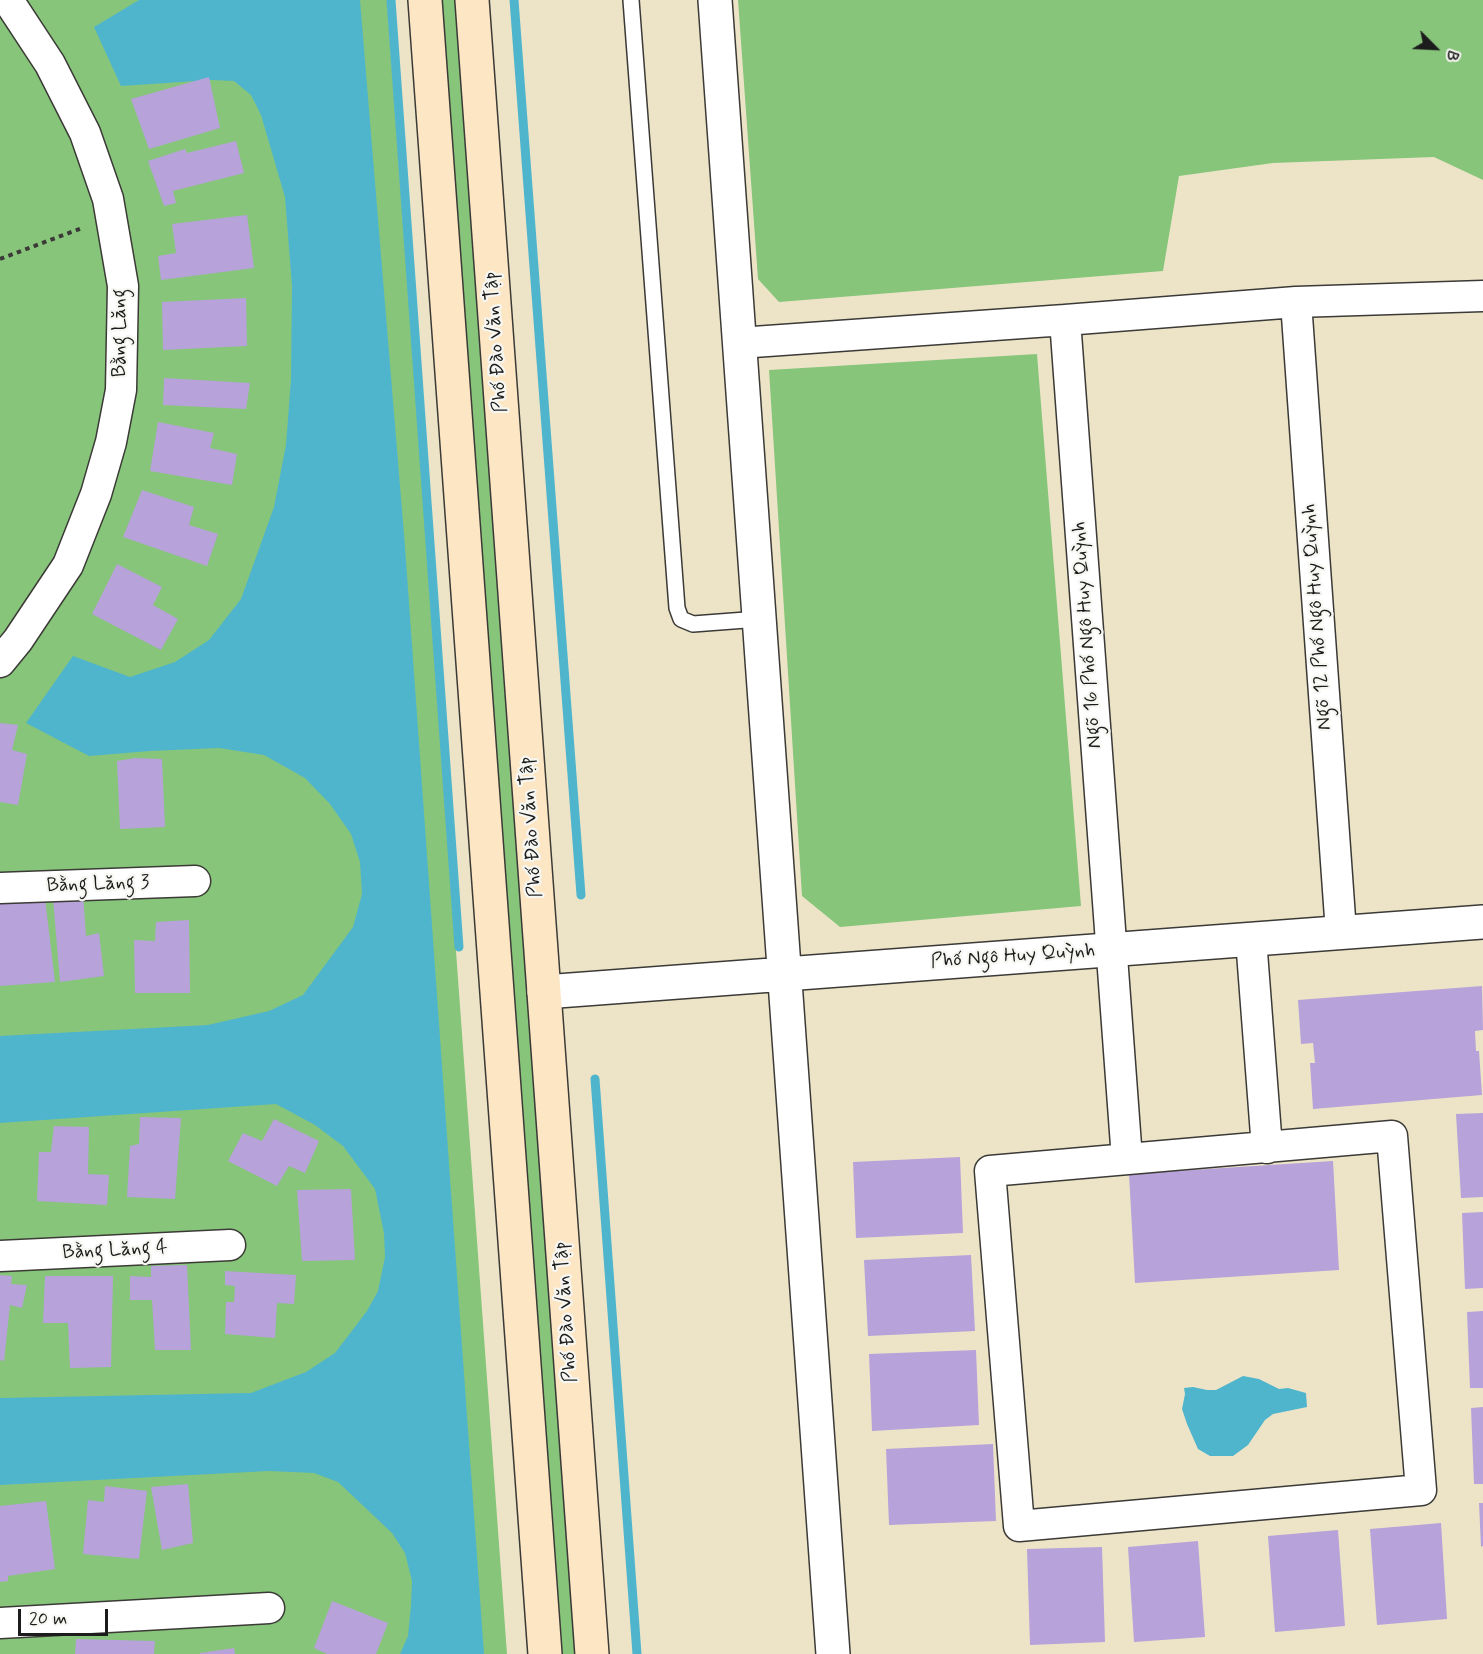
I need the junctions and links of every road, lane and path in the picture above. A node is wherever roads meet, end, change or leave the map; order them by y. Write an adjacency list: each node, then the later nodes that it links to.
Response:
1 (8, 0): 13 (street, Bằng Lăng)
2 (425, 0): 28 (main road)
3 (472, 0): 21 (main road, Phố Đào Văn Tập)
4 (632, 0): 12 (lane)
5 (715, 0): 11 (street)
6 (88, 225): 7 (path)
7 (0, 259)
8 (1483, 296): 9 (street)
9 (1296, 302): 10 (street); 17 (street, Ngõ 12 Phố Ngô Huy Quỳnh)
10 (1065, 320): 11 (street); 19 (street, Ngõ 16 Phố Ngô Huy Quỳnh)
11 (740, 343): 12 (street)
12 (759, 619): 20 (street)
13 (0, 662)
14 (195, 881): 15 (street, Bằng Lăng 3)
15 (0, 888)
16 (1483, 922): 17 (street, Phố Ngô Huy Quỳnh)
17 (1341, 932): 18 (street, Phố Ngô Huy Quỳnh)
18 (1251, 939): 19 (street, Phố Ngô Huy Quỳnh); 22 (street)
19 (1111, 949): 20 (street, Phố Ngô Huy Quỳnh); 23 (street, Ngõ 16 Phố Ngô Huy Quỳnh)
20 (784, 974): 21 (street, Phố Ngô Huy Quỳnh); 30 (street)
21 (544, 992): 29 (main road, Phố Đào Văn Tập)
22 (1267, 1148): 23 (street); 23 (street)
23 (1127, 1159)
24 (230, 1245): 25 (street, Bằng Lăng 4)
25 (0, 1256)
26 (268, 1608): 27 (street)
27 (0, 1623)
28 (545, 1654)
29 (592, 1654)
30 (833, 1654)

